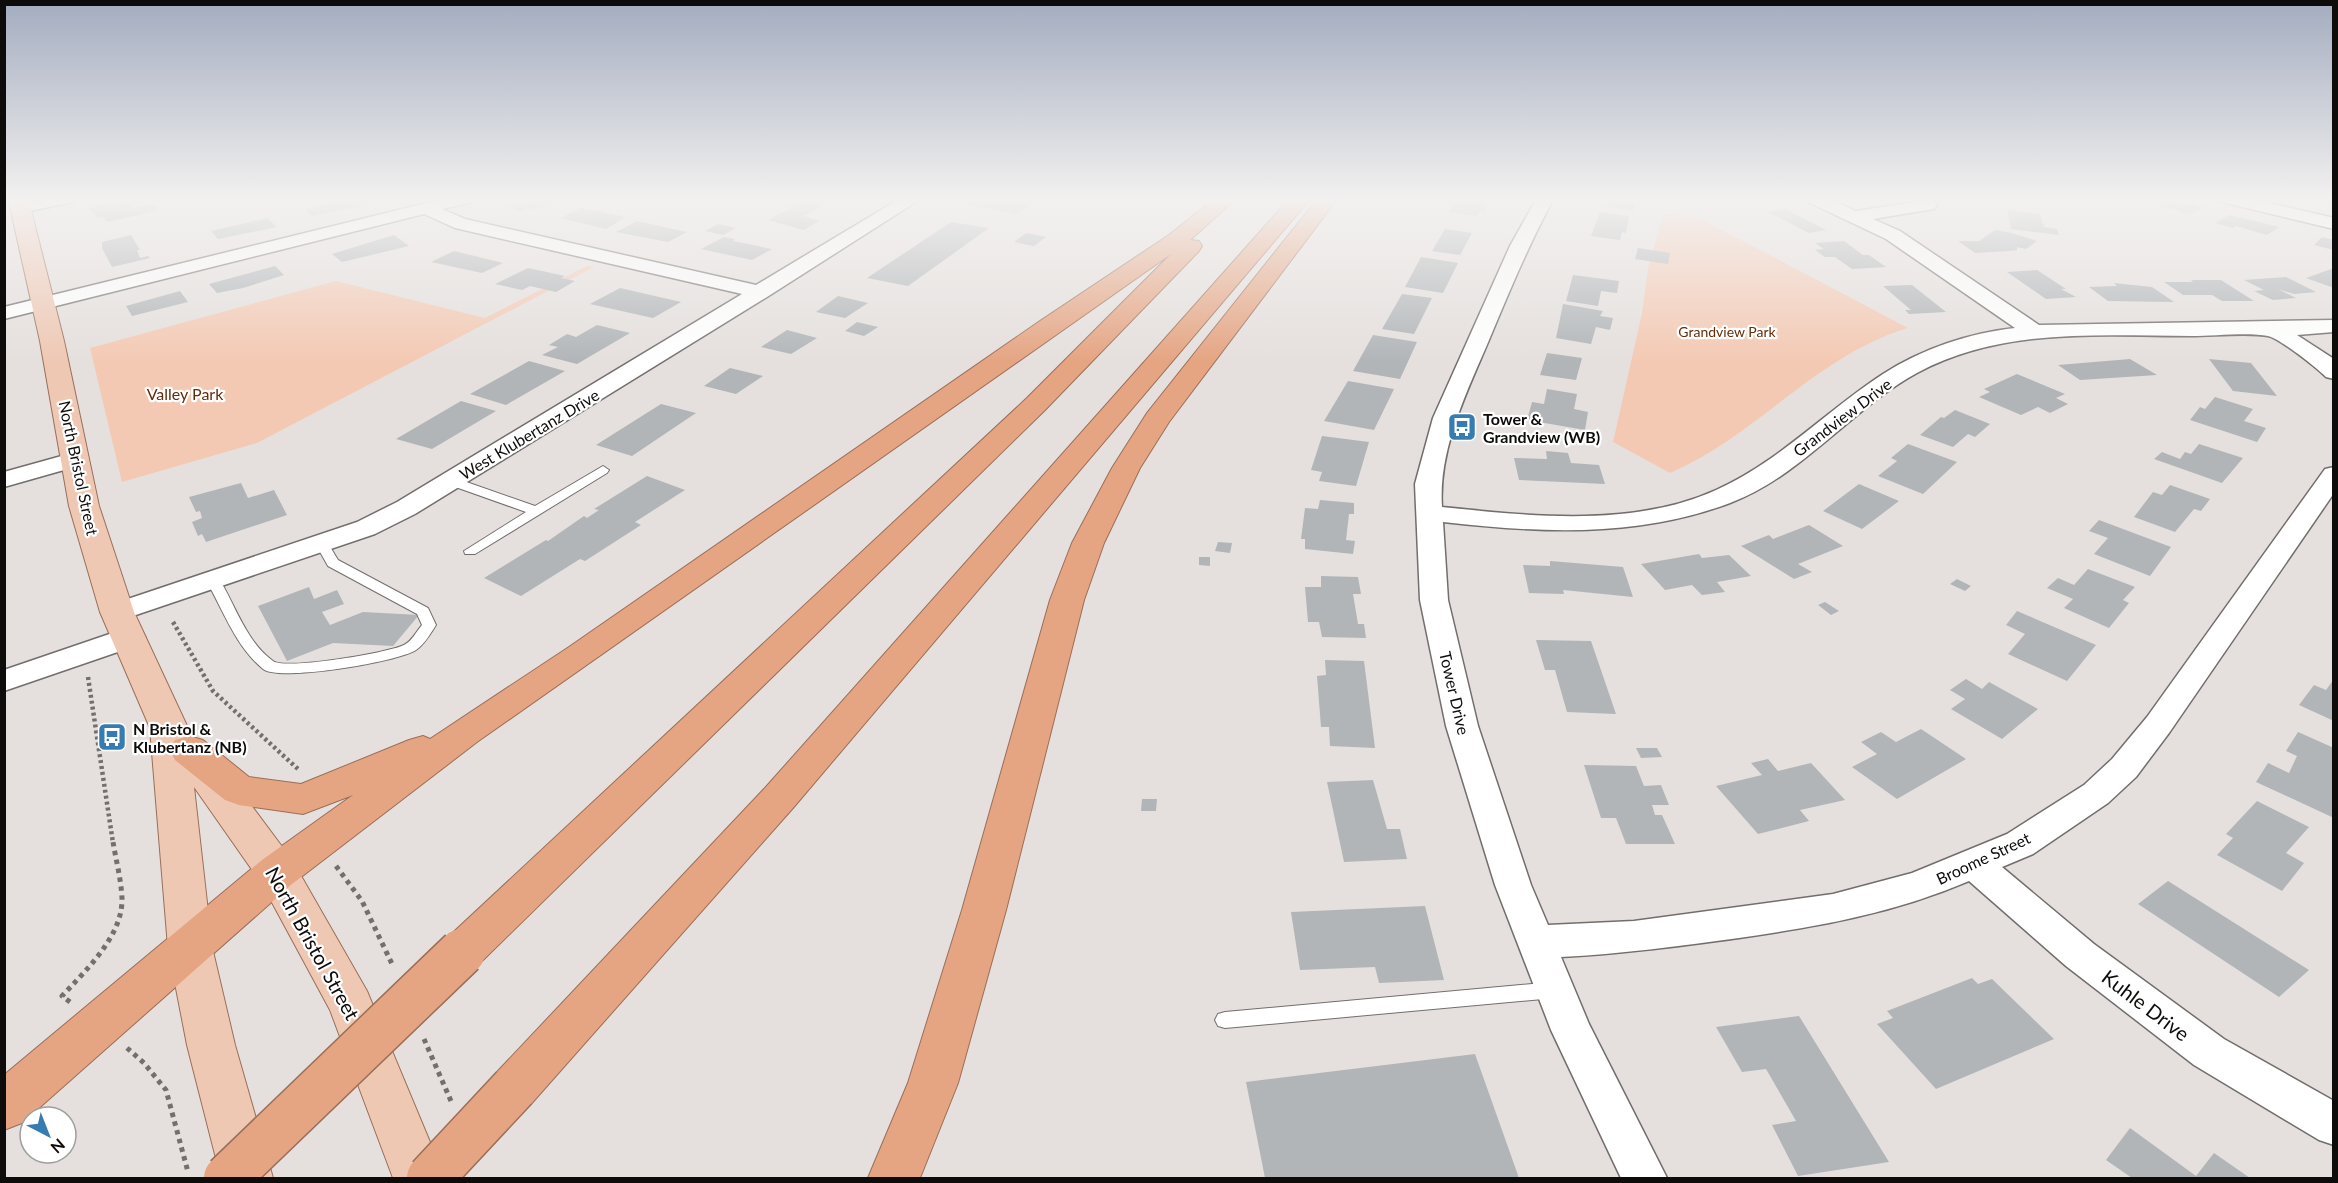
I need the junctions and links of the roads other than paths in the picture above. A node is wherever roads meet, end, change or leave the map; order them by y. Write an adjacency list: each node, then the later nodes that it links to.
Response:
1 (29, 253): 12 (main road, North Bristol Street)
2 (244, 253): 12 (street)
3 (593, 253): 11 (street)
4 (824, 253): 11 (street, West Klubertanz Drive)
5 (1157, 253): 30 (highway)
6 (1185, 253): 40 (highway, bridge)
7 (1253, 253): 43 (highway, bridge)
8 (1285, 253): 44 (highway)
9 (1516, 253): 24 (street, Tower Drive)
10 (1920, 253): 16 (street)
11 (760, 293): 22 (street, West Klubertanz Drive)
12 (43, 304): 13 (street); 18 (main road, North Bristol Street)
13 (4, 313)
14 (2334, 326): 15 (street, Grandview Drive)
15 (2274, 329): 16 (street, Grandview Drive); 17 (street)
16 (2035, 332): 24 (street, Grandview Drive)
17 (2334, 372)
18 (76, 459): 21 (street); 28 (main road, North Bristol Street)
19 (603, 470): 23 (lane)
20 (2334, 474): 32 (street, Broome Street)
21 (4, 480)
22 (451, 481): 23 (lane); 25 (street, West Klubertanz Drive)
23 (536, 511): 26 (lane)
24 (1429, 513): 34 (street, Tower Drive)
25 (321, 543): 27 (street, West Klubertanz Drive); 27 (lane)
26 (470, 551)
27 (213, 580): 28 (street, West Klubertanz Drive)
28 (124, 625): 29 (street, West Klubertanz Drive); 31 (main road, North Bristol Street)
29 (4, 681)
30 (464, 733): 31 (highway); 33 (highway)
31 (179, 739): 33 (main road, North Bristol Street); 35 (main road, North Bristol Street)
32 (1974, 864): 34 (street, Broome Street); 39 (street, Kuhle Drive)
33 (277, 872): 35 (highway); 42 (main road, North Bristol Street)
34 (1536, 942): 36 (street, Tower Drive)
35 (190, 946): 38 (highway); 41 (main road, North Bristol Street)
36 (1554, 990): 37 (lane); 45 (street, Tower Drive)
37 (1225, 1020)
38 (4, 1107)
39 (2334, 1125)
40 (227, 1179)
41 (247, 1179)
42 (419, 1179)
43 (430, 1179)
44 (894, 1179)
45 (1644, 1179)

